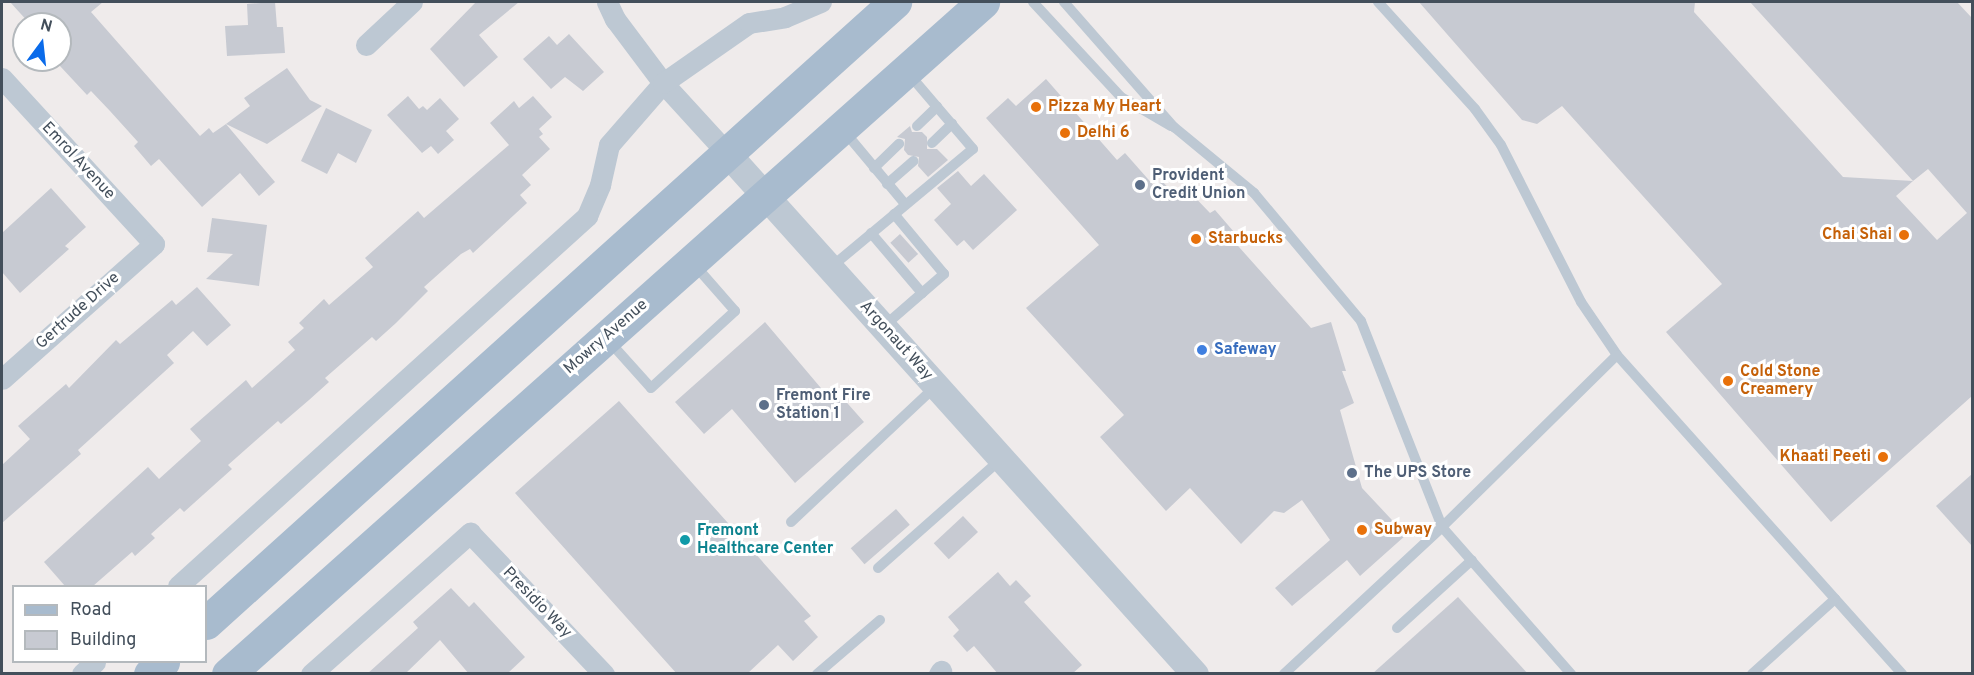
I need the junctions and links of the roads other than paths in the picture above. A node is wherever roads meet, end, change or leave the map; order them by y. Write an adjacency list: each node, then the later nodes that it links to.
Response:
1 (412, 2): 9 (street)
2 (607, 2): 12 (street, Argonaut Way)
3 (821, 2): 12 (street)
4 (895, 2): 20 (main road)
5 (983, 2): 10 (main road, Mowry Avenue)
6 (1033, 2): 17 (lane)
7 (1064, 2): 17 (lane)
8 (1378, 2): 34 (lane)
9 (366, 45)
10 (905, 71): 13 (lane); 16 (main road, Mowry Avenue)
11 (2, 78): 28 (street, Emrol Avenue)
12 (663, 83): 20 (street, Argonaut Way); 42 (street)
13 (937, 107): 14 (lane); 15 (lane)
14 (952, 124): 18 (lane); 25 (lane)
15 (917, 126)
16 (842, 128): 22 (lane); 24 (main road, Mowry Avenue)
17 (1174, 128): 39 (lane)
18 (932, 143)
19 (899, 144): 22 (lane)
20 (724, 152): 24 (street, Argonaut Way); 45 (main road)
21 (913, 161): 23 (lane)
22 (874, 168): 23 (lane)
23 (887, 184): 25 (lane)
24 (765, 196): 29 (main road, Mowry Avenue); 30 (street, Argonaut Way)
25 (906, 204): 26 (lane)
26 (894, 214): 27 (lane); 31 (lane)
27 (870, 233): 30 (lane); 31 (lane)
28 (154, 244): 35 (street, Gertrude Drive)
29 (691, 261): 33 (main road, Mowry Avenue); 33 (lane)
30 (830, 268): 32 (street, Argonaut Way)
31 (922, 292): 32 (lane)
32 (883, 327): 36 (street, Argonaut Way)
33 (606, 337): 51 (main road, Mowry Avenue)
34 (1617, 355): 39 (lane); 43 (lane)
35 (2, 379)
36 (936, 386): 37 (street, Argonaut Way); 38 (lane)
37 (1001, 459): 41 (lane); 55 (street, Argonaut Way)
38 (791, 522)
39 (1442, 527): 40 (lane); 56 (lane)
40 (1472, 560): 46 (lane); 57 (lane)
41 (878, 568)
42 (179, 585)
43 (1835, 599): 58 (lane); 59 (lane)
44 (880, 620): 54 (lane)
45 (207, 622)
46 (1397, 628)
47 (94, 663): 49 (street)
48 (162, 663): 50 (main road)
49 (82, 674)
50 (150, 674)
51 (228, 674)
52 (311, 674): 53 (street, Presidio Way)
53 (604, 674)
54 (817, 674)
55 (1195, 674)
56 (1284, 674)
57 (1571, 674)
58 (1752, 674)
59 (1902, 674)

